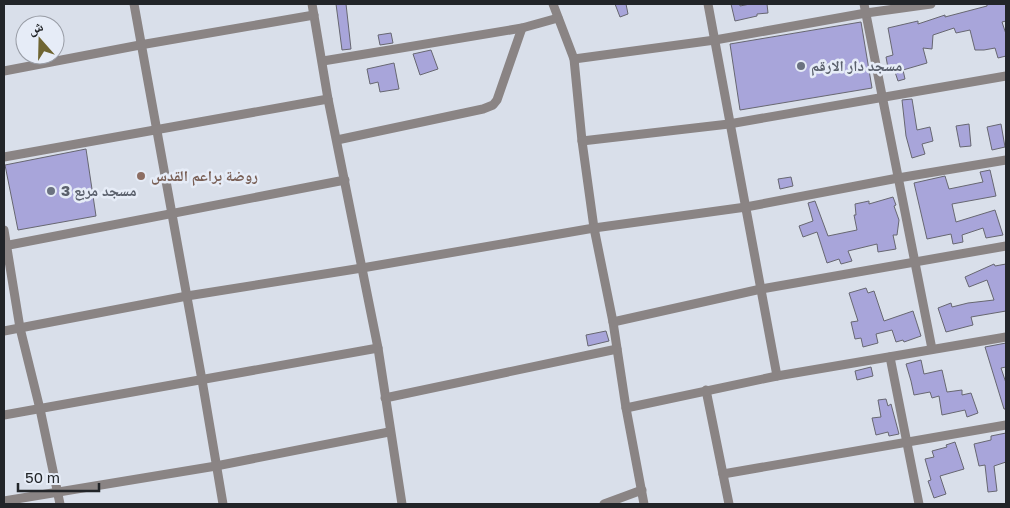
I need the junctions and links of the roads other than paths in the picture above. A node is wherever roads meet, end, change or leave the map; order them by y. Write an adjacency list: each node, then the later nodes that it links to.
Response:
1 (134, 4): 11 (street)
2 (312, 4): 7 (street)
3 (553, 4): 8 (street)
4 (708, 4): 10 (street)
5 (931, 4): 6 (street)
6 (865, 8): 10 (street); 16 (street)
7 (314, 15): 11 (street); 13 (street)
8 (558, 18): 9 (street); 12 (street)
9 (522, 28): 13 (street); 20 (street)
10 (715, 40): 12 (street); 18 (street)
11 (140, 45): 14 (street); 19 (street)
12 (574, 59): 21 (street)
13 (323, 61): 17 (street)
14 (4, 71)
15 (1006, 76): 16 (street)
16 (882, 97): 18 (street); 24 (street)
17 (328, 99): 19 (street); 20 (street)
18 (729, 124): 21 (street); 26 (street)
19 (156, 131): 22 (street); 27 (street)
20 (337, 140): 25 (street)
21 (582, 141): 28 (street)
22 (4, 157)
23 (1006, 160): 24 (street)
24 (898, 178): 26 (street); 32 (street)
25 (345, 180): 27 (street); 33 (street)
26 (746, 206): 28 (street); 34 (street)
27 (172, 213): 30 (street); 35 (street)
28 (594, 228): 33 (street); 36 (street)
29 (4, 230): 30 (street)
30 (5, 245): 37 (street)
31 (1006, 246): 32 (street)
32 (915, 262): 34 (street); 42 (street)
33 (362, 268): 35 (street); 40 (street)
34 (762, 289): 36 (street); 44 (street)
35 (187, 296): 37 (street); 45 (street)
36 (613, 322): 41 (street)
37 (20, 328): 38 (street); 49 (street)
38 (4, 331)
39 (1006, 337): 42 (street)
40 (378, 348): 45 (street); 47 (street)
41 (618, 349): 47 (street); 48 (street)
42 (932, 349): 43 (street)
43 (890, 357): 44 (street); 53 (street)
44 (777, 376): 46 (street)
45 (202, 380): 49 (street); 54 (street)
46 (706, 390): 48 (street); 55 (street)
47 (385, 398): 52 (street)
48 (626, 408): 56 (street)
49 (40, 409): 50 (street); 57 (street)
50 (4, 415)
51 (1006, 425): 53 (street)
52 (390, 432): 54 (street); 61 (street)
53 (907, 442): 55 (street); 65 (street)
54 (216, 466): 57 (street); 60 (street)
55 (723, 474): 64 (street)
56 (642, 490): 62 (street); 63 (street)
57 (58, 492): 58 (street); 59 (street)
58 (4, 501)
59 (60, 504)
60 (223, 504)
61 (402, 504)
62 (604, 504)
63 (644, 504)
64 (729, 504)
65 (919, 504)

